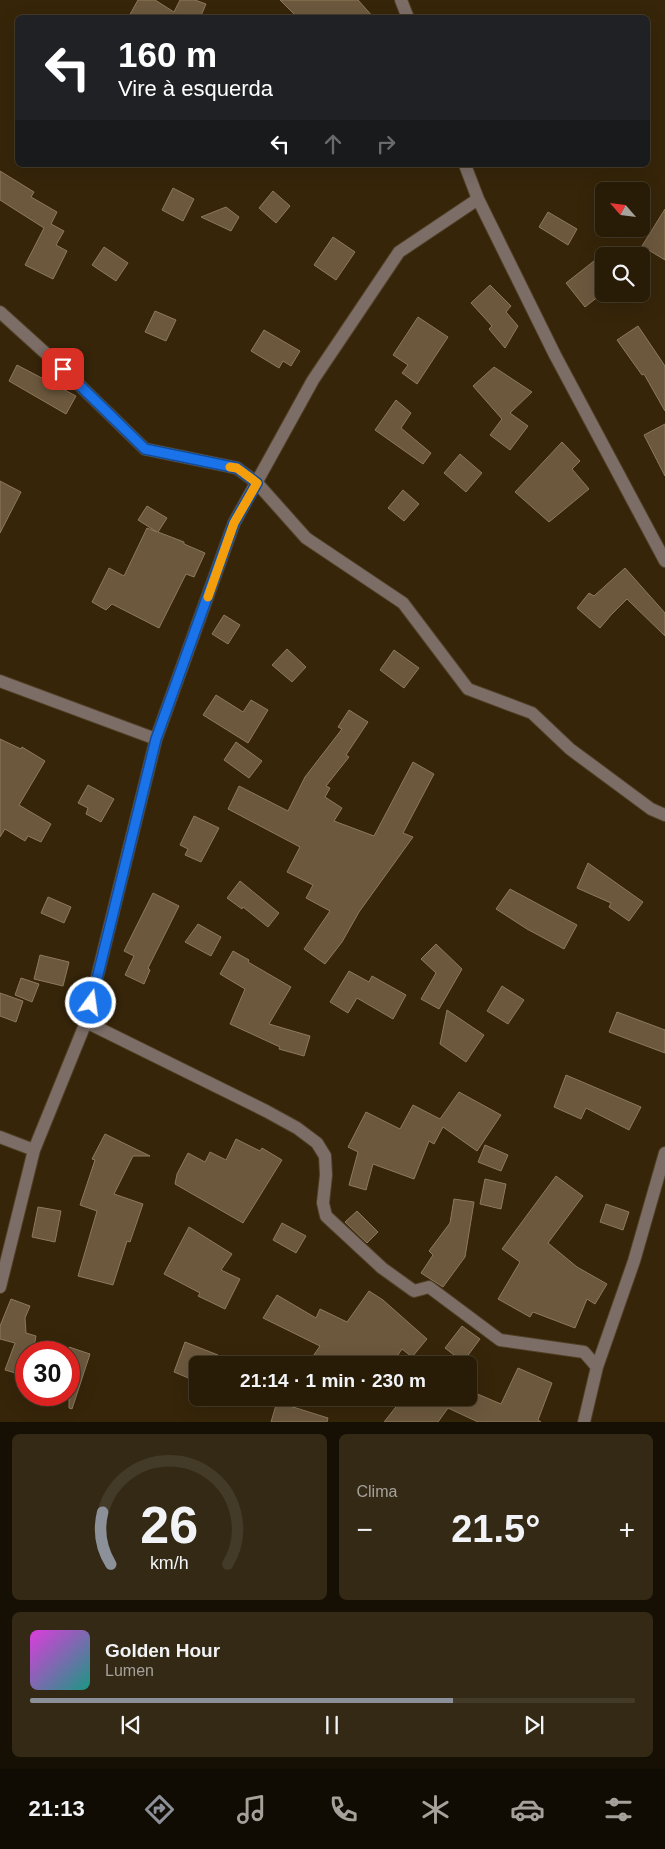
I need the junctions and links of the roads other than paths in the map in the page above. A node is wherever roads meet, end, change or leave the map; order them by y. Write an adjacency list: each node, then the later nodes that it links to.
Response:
1 (401, 0): 2 (street)
2 (407, 15)
3 (466, 167): 4 (street)
4 (478, 199): 6 (street); 7 (street)
5 (0, 312): 6 (street)
6 (257, 483): 9 (street); 10 (street)
7 (665, 561)
8 (0, 682): 9 (street)
9 (156, 739): 11 (street)
10 (665, 815)
11 (86, 1022): 13 (street); 16 (street)
12 (0, 1137): 13 (street)
13 (34, 1150): 15 (street)
14 (665, 1153): 16 (street)
15 (0, 1287)
16 (597, 1367): 17 (street)
17 (584, 1422)

